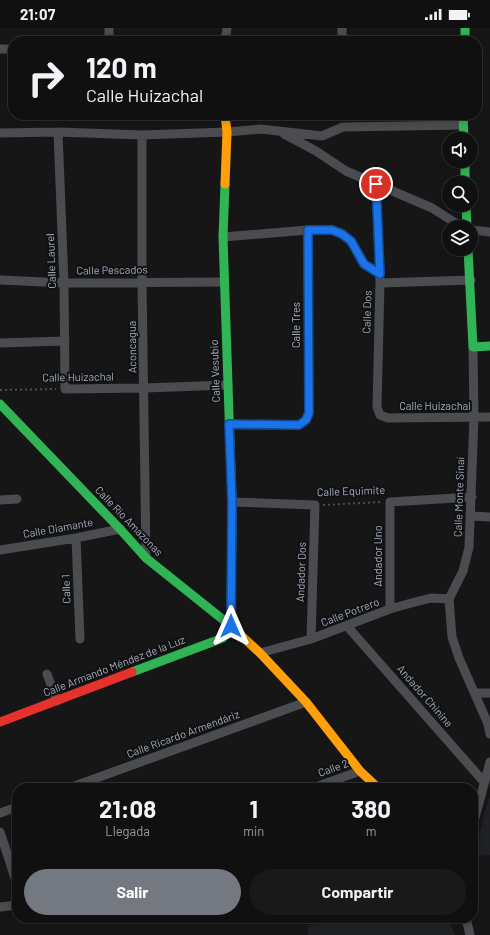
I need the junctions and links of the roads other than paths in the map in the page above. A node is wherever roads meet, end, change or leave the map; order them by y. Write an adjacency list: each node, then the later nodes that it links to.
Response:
1 (225, 120): 5 (street, Calle Vesubio)
2 (463, 120): 6 (street); 9 (street)
3 (280, 131): 5 (street); 9 (street); 10 (street)
4 (58, 132): 7 (street); 8 (street); 23 (street, Calle Laurel)
5 (227, 132): 8 (street); 16 (street, Calle Vesubio)
6 (464, 132)
7 (0, 133)
8 (142, 135): 21 (street, Aconcagua)
9 (322, 136): 10 (street)
10 (316, 151): 11 (street)
11 (376, 184): 12 (street); 18 (street, Calle Dos)
12 (451, 220)
13 (308, 230): 16 (street); 18 (street); 36 (street, Calle Tres)
14 (478, 231): 15 (street)
15 (490, 232)
16 (222, 237): 22 (street, Calle Vesubio)
17 (469, 256): 20 (street, Calle Monte Sinaí)
18 (380, 274): 24 (street, Calle Dos)
19 (0, 280): 23 (street, Calle Pescados)
20 (471, 280): 24 (street); 28 (street, Calle Monte Sinaí)
21 (142, 282): 22 (street, Calle Pescados); 23 (street, Calle Pescados); 30 (street, Aconcagua)
22 (224, 282): 29 (street, Calle Vesubio)
23 (64, 283): 25 (street, Calle Laurel)
24 (380, 283): 33 (street, Calle Dos)
25 (65, 342): 26 (street); 31 (street, Calle Laurel)
26 (0, 343)
27 (490, 346): 28 (street)
28 (473, 347): 35 (street, Calle Monte Sinaí)
29 (228, 385): 30 (street, Calle Huizachal); 36 (street, Calle Vesubio)
30 (145, 388): 31 (street, Calle Huizachal); 48 (street, Aconcagua)
31 (65, 389)
32 (0, 404): 45 (street, Calle Río Amazonas)
33 (380, 415): 35 (street, Calle Huizachal)
34 (490, 417): 35 (street, Calle Huizachal)
35 (474, 418): 37 (street, Calle Monte Sinaí)
36 (229, 424): 40 (street, Calle Vesubio)
37 (472, 497): 41 (street, Calle Equimite); 43 (street, Calle Monte Sinaí)
38 (17, 499): 39 (street)
39 (0, 500)
40 (232, 502): 42 (street, Calle Equimite); 51 (street, Calle Vesubio)
41 (390, 502): 50 (street, Andador Uno)
42 (315, 505): 54 (street, Andador Dos)
43 (471, 516): 44 (street); 49 (street, Calle Monte Sinaí)
44 (490, 517)
45 (120, 529): 46 (street, Calle Diamante); 48 (street, Calle Río Amazonas)
46 (76, 538): 47 (street, Calle Diamante); 53 (street, Calle 1)
47 (0, 550)
48 (146, 558): 51 (street, Calle Río Amazonas)
49 (449, 599): 50 (street, Calle Potrero); 57 (street)
50 (390, 609): 52 (street, Calle Potrero)
51 (231, 626): 55 (street, Calle Río Amazonas); 59 (street, Calle Armando Méndez de la Luz)
52 (347, 626): 54 (street, Calle Potrero); 65 (street, Andador Chinine)
53 (80, 639)
54 (311, 639): 55 (street, Calle Potrero)
55 (260, 653): 60 (street, Calle Río Amazonas)
56 (47, 674): 59 (street)
57 (475, 693): 58 (street); 62 (street)
58 (490, 693)
59 (57, 701): 61 (street, Calle Armando Méndez de la Luz)
60 (306, 702): 64 (street, Calle Río Amazonas); 66 (street, Calle Ricardo Armendáriz)
61 (0, 722)
62 (490, 734)
63 (490, 762): 65 (street)
64 (360, 771): 67 (street, Calle 2); 68 (street, Calle Río Amazonas)
65 (484, 782): 69 (street)
66 (83, 783)
67 (327, 783)
68 (373, 783)
69 (478, 805)
70 (12, 809): 71 (street)
71 (0, 813)
72 (0, 832): 73 (street)
73 (12, 869)
74 (12, 906): 75 (street)
75 (0, 907)
76 (467, 923): 77 (street)
77 (470, 935)

